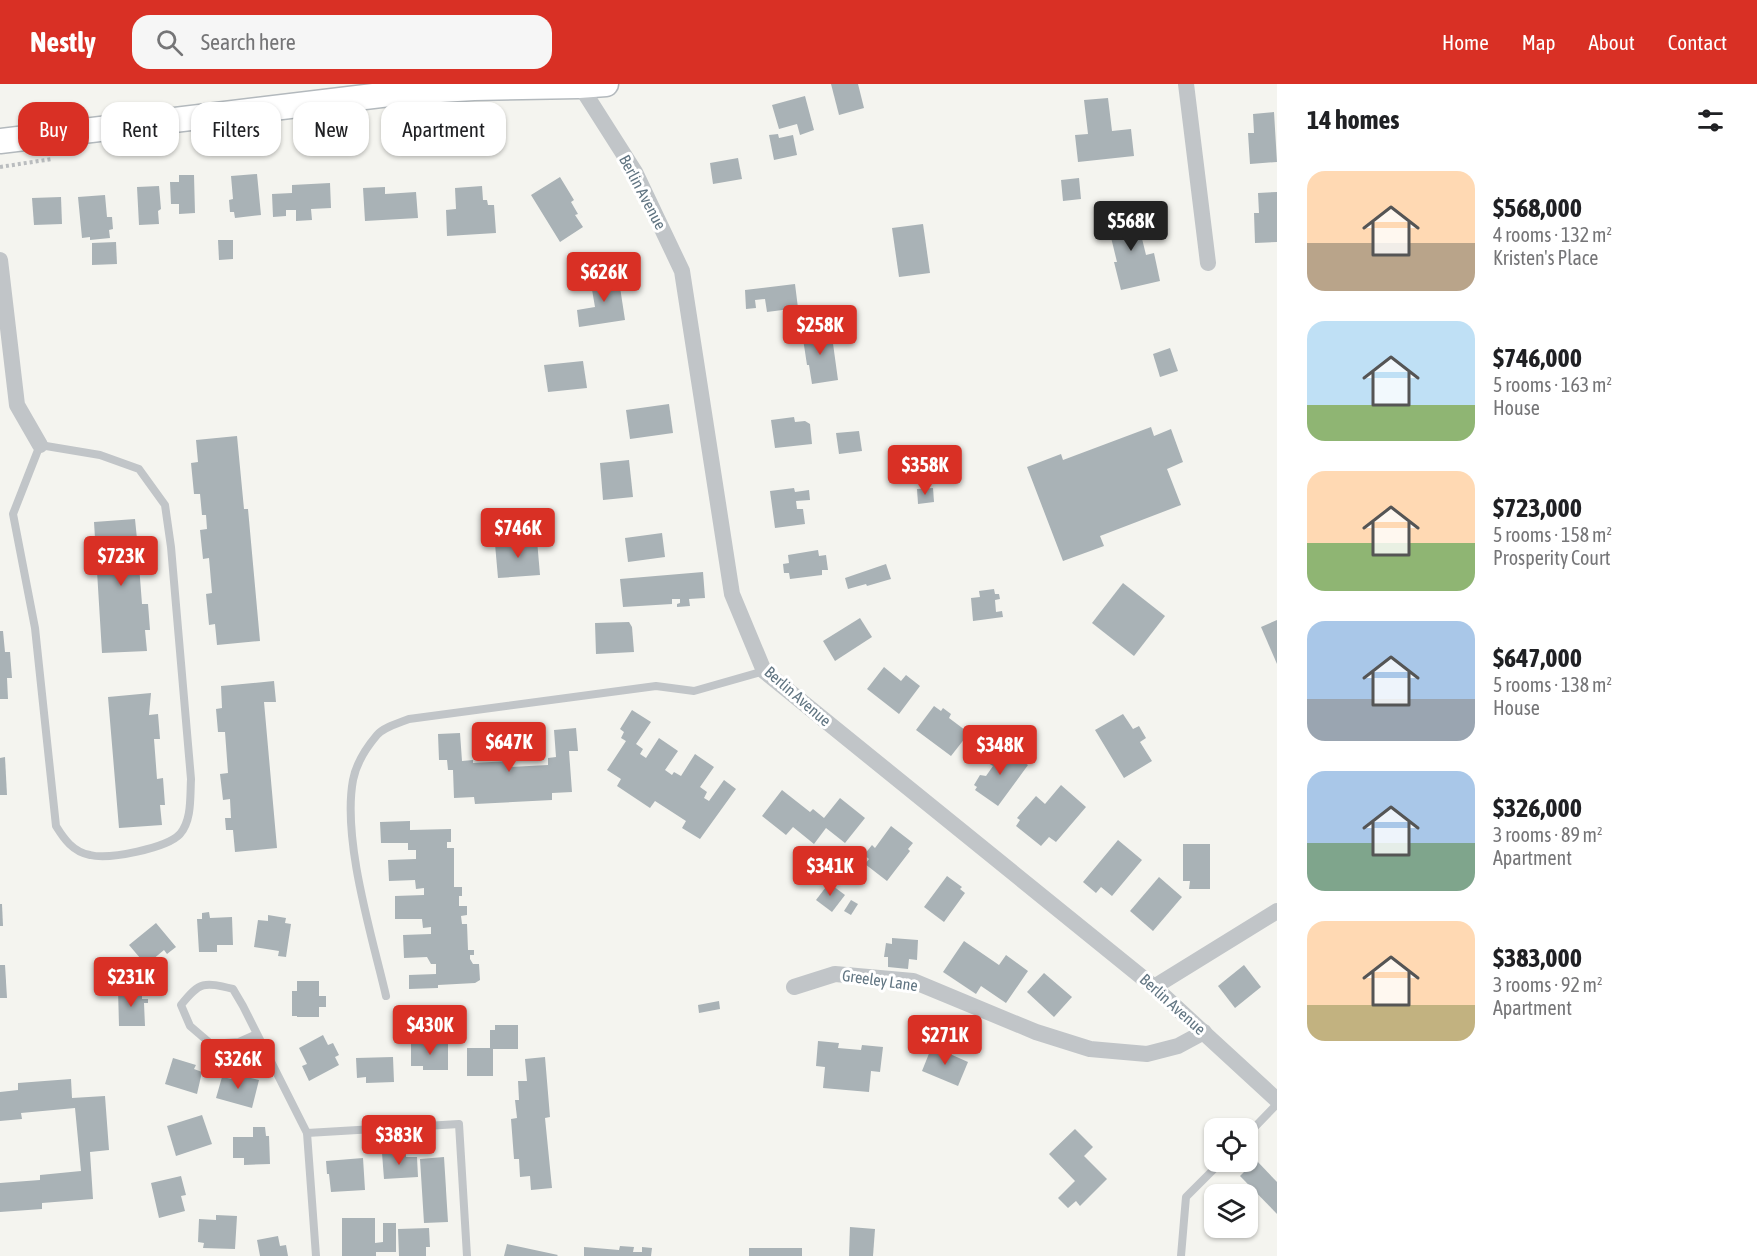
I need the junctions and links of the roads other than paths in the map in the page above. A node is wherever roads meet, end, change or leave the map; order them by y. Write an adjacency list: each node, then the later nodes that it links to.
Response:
1 (606, 84): 3 (main road)
2 (1186, 84): 6 (street)
3 (579, 85): 4 (main road); 8 (street, Berlin Avenue)
4 (0, 141)
5 (0, 260): 7 (street)
6 (1208, 263)
7 (40, 445): 7 (lane)
8 (764, 670): 11 (street, Berlin Avenue); 12 (lane)
9 (1277, 911): 11 (street)
10 (794, 987): 13 (street, Greeley Lane)
11 (1154, 987): 13 (street, Berlin Avenue)
12 (386, 996)
13 (1204, 1032): 15 (street, Berlin Avenue)
14 (257, 1034): 14 (lane); 17 (lane)
15 (1277, 1102): 16 (lane)
16 (1258, 1123)
17 (307, 1133): 19 (lane); 20 (lane)
18 (1211, 1172): 21 (lane)
19 (316, 1256)
20 (467, 1256)
21 (1181, 1256)

